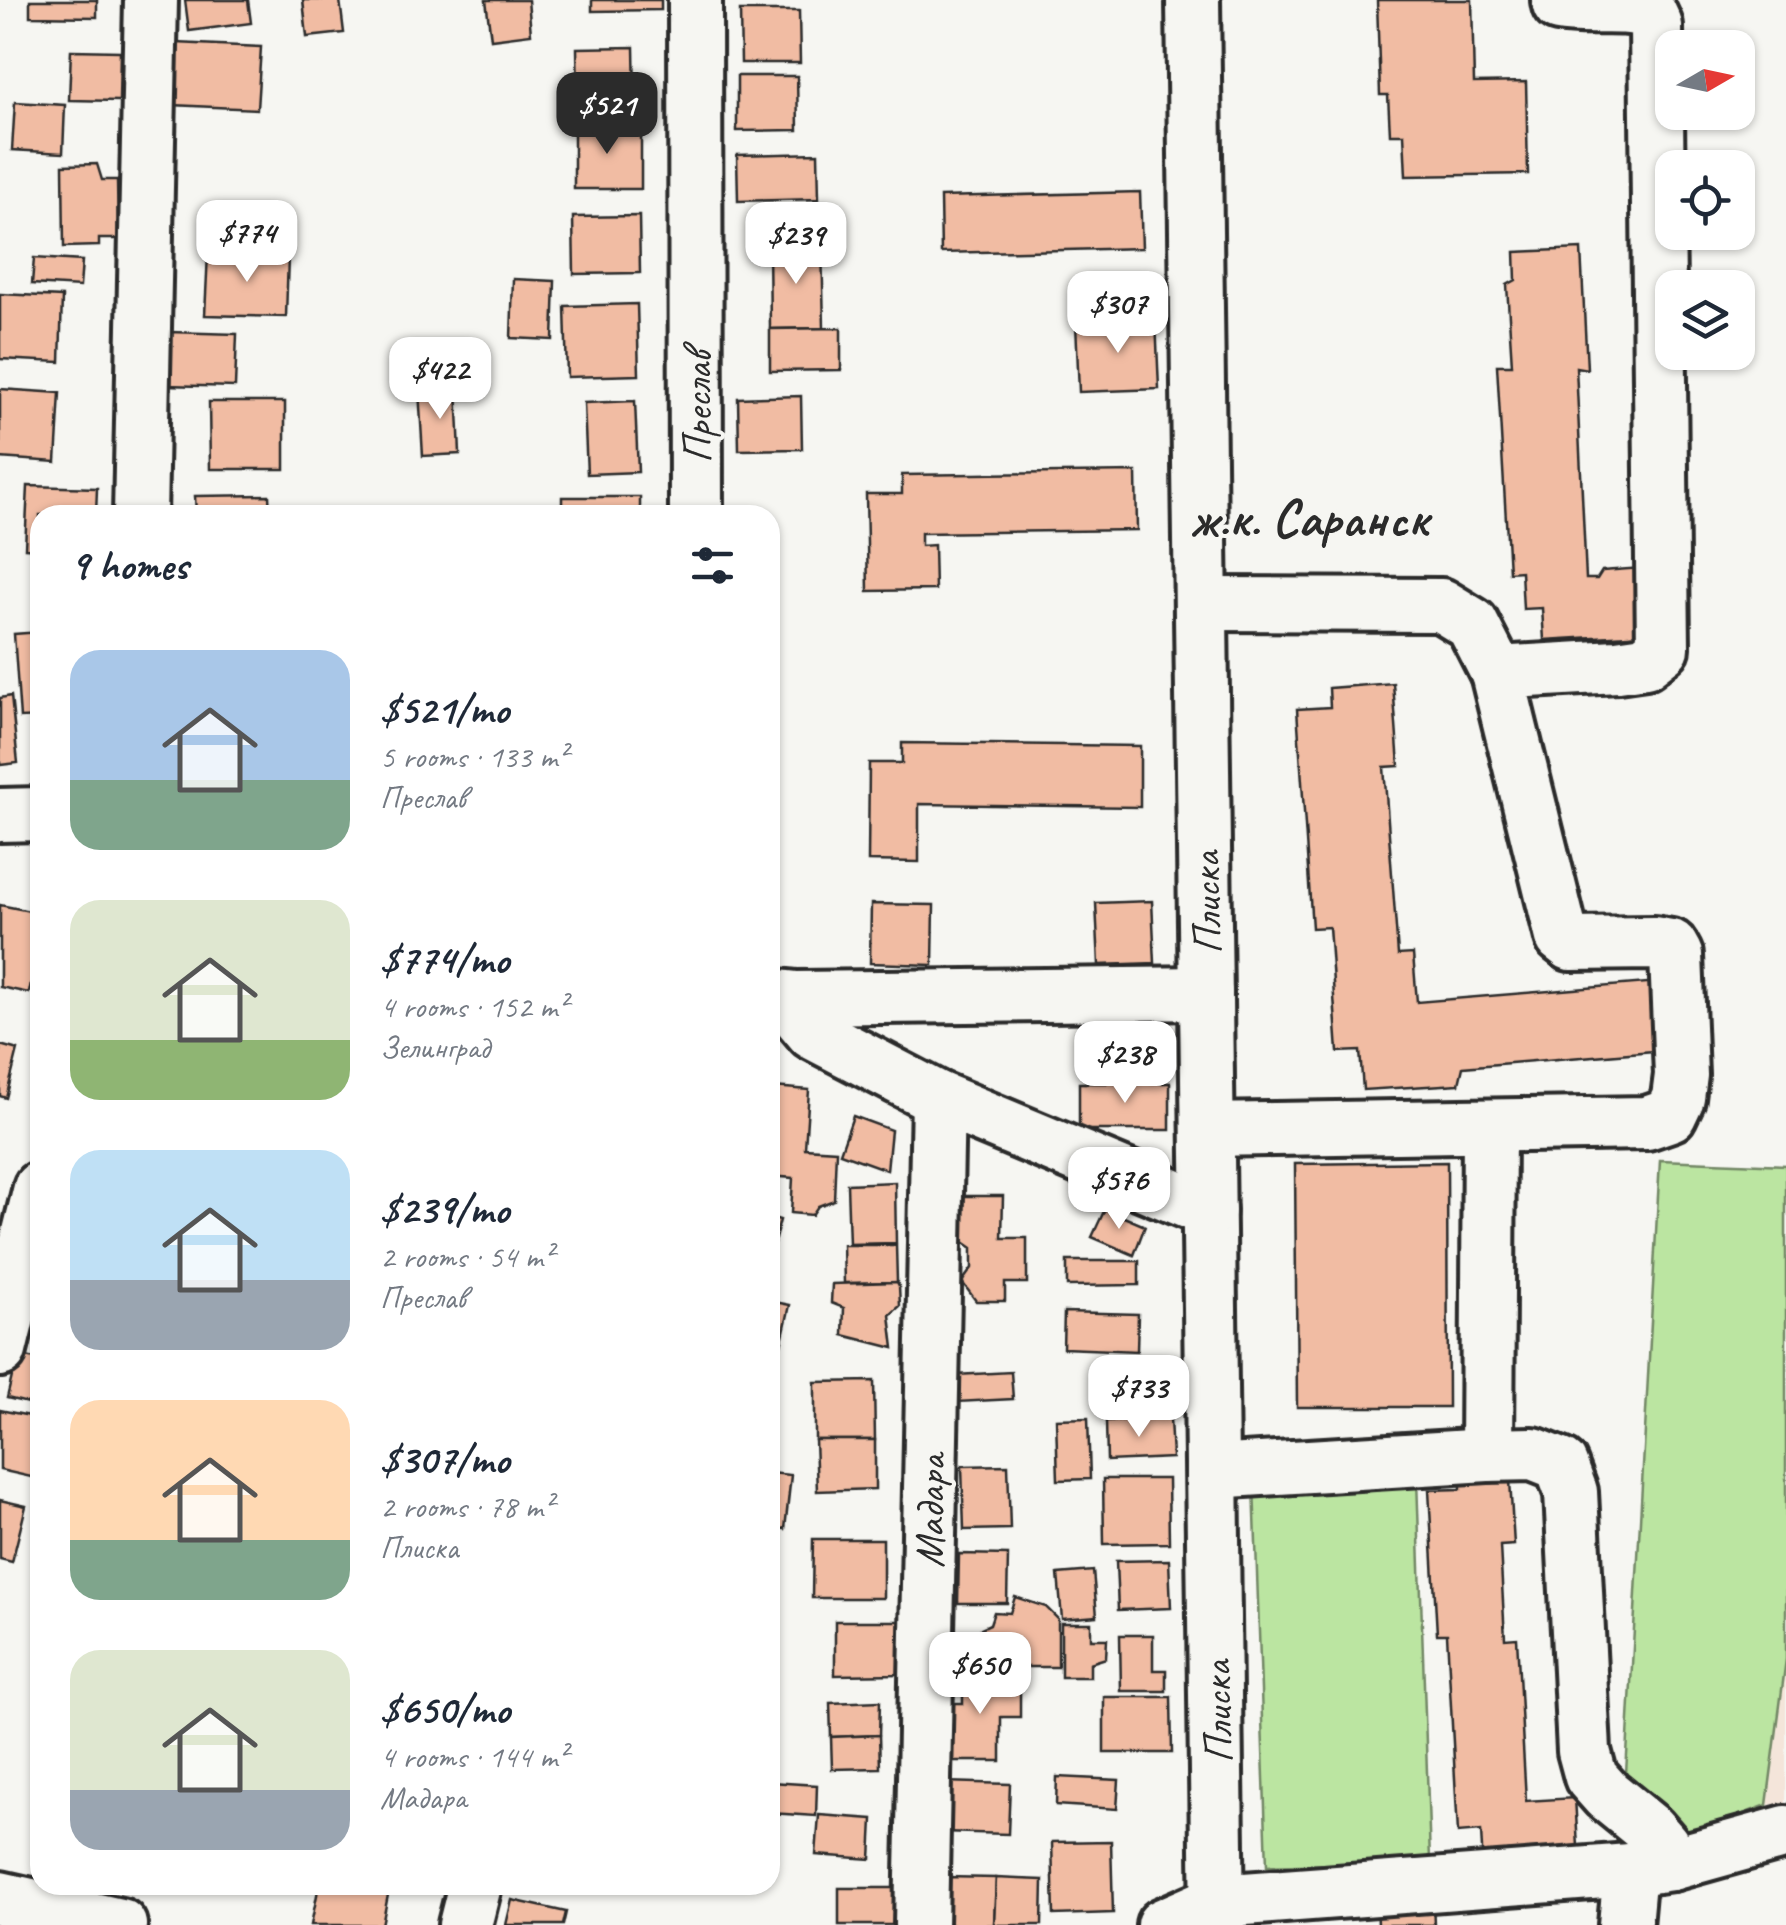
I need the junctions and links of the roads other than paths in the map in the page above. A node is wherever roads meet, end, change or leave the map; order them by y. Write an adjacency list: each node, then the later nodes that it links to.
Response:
1 (151, 0): 5 (street)
2 (695, 0): 6 (street, Преслав)
3 (1194, 0): 7 (street, Плиска)
4 (1558, 0): 8 (street)
5 (140, 505)
6 (696, 505)
7 (1201, 604): 8 (street); 11 (street, Плиска)
8 (1496, 673): 14 (street)
9 (30, 814): 10 (street)
10 (0, 816)
11 (1206, 994): 12 (street); 15 (street, Плиска)
12 (784, 996): 13 (street)
13 (938, 1098): 16 (street); 29 (street, Мадара)
14 (1489, 1126): 15 (street); 19 (street)
15 (1208, 1130): 16 (street, Плиска)
16 (1209, 1211): 20 (street, Плиска)
17 (30, 1228): 18 (street)
18 (0, 1350)
19 (1487, 1454): 20 (street); 22 (street)
20 (1212, 1472): 26 (street, Плиска)
21 (1786, 1832): 22 (street)
22 (1650, 1867): 25 (street); 31 (street)
23 (472, 1895): 28 (street)
24 (0, 1898): 27 (street)
25 (1480, 1903): 26 (street)
26 (1218, 1913): 30 (street)
27 (120, 1925)
28 (465, 1925)
29 (921, 1925)
30 (1162, 1925)
31 (1625, 1925)

